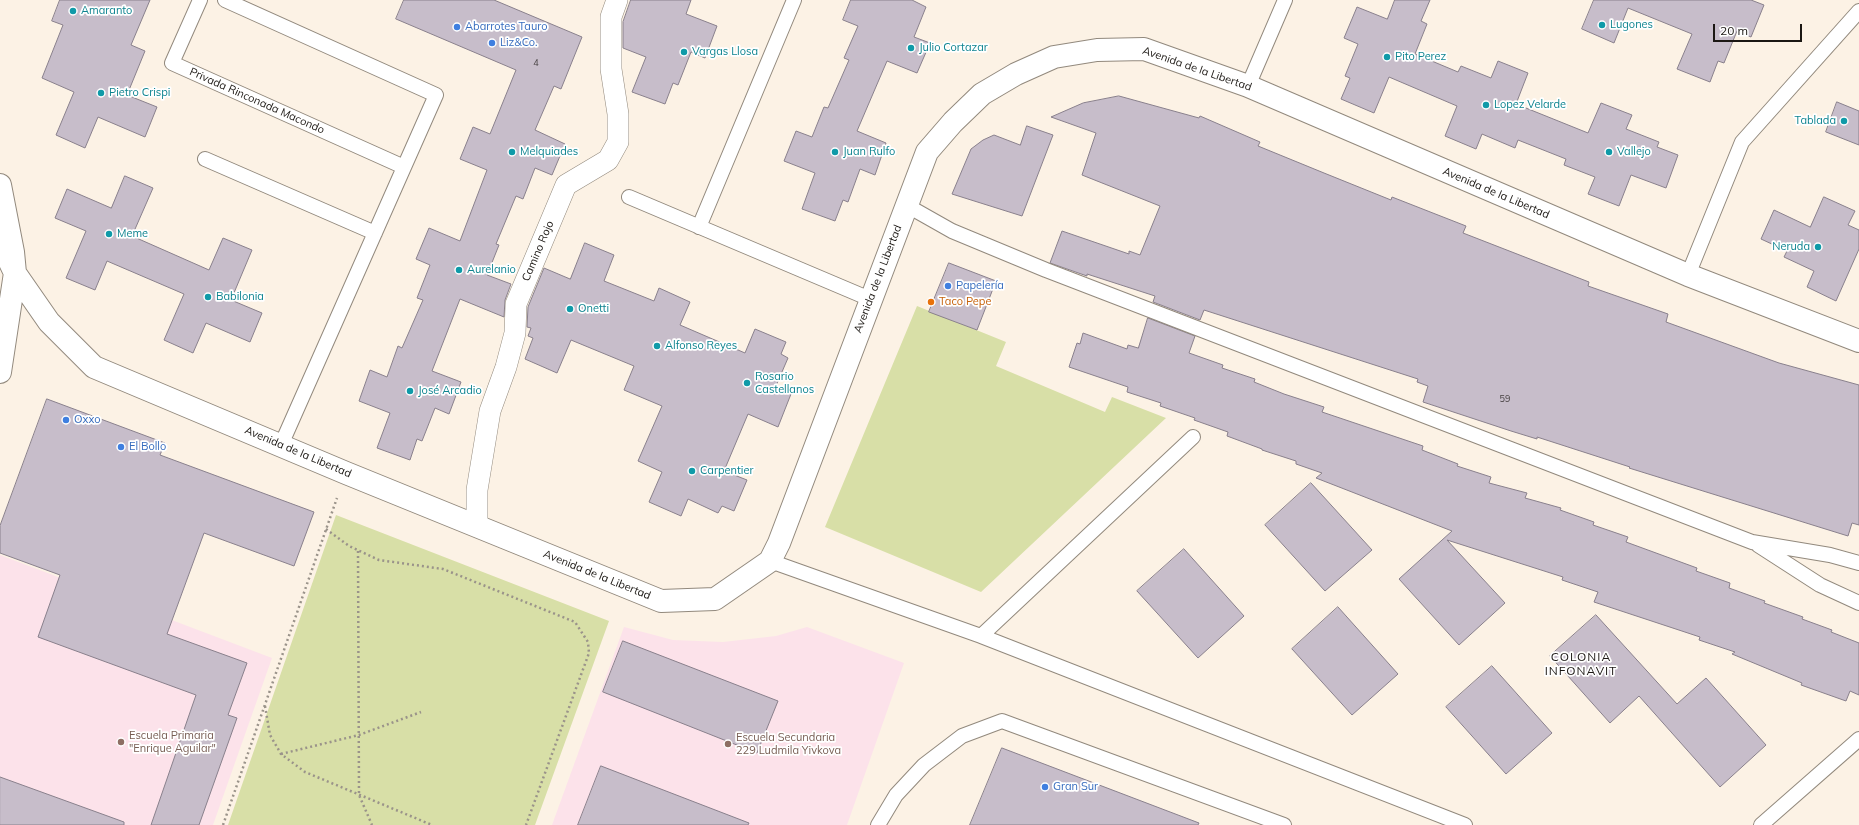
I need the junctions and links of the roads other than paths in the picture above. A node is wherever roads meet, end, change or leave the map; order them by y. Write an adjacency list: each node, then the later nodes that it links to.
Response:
1 (200, 0): 9 (lane, Privada Rinconada Macondo)
2 (225, 0): 9 (lane)
3 (617, 0): 23 (street, Camino Rojo)
4 (794, 0): 13 (lane)
5 (1285, 0): 7 (lane)
6 (1859, 11): 17 (lane)
7 (1248, 86): 12 (street, Avenida de la Libertad); 17 (street, Avenida de la Libertad)
8 (205, 159): 14 (lane)
9 (404, 167): 14 (lane)
10 (0, 185): 16 (street)
11 (629, 197): 13 (lane)
12 (906, 205): 18 (street, Avenida de la Libertad); 24 (lane)
13 (699, 227): 18 (lane)
14 (375, 233): 22 (lane)
15 (0, 241): 16 (street, Avenida de la Libertad)
16 (15, 273): 20 (street); 22 (street, Avenida de la Libertad)
17 (1688, 275): 19 (street, Avenida de la Libertad)
18 (870, 299): 25 (street, Avenida de la Libertad)
19 (1859, 340)
20 (0, 372)
21 (1194, 437): 28 (lane)
22 (281, 445): 23 (street, Avenida de la Libertad)
23 (477, 526): 25 (street, Avenida de la Libertad)
24 (1752, 542): 26 (lane); 27 (lane)
25 (770, 561): 28 (lane)
26 (1859, 563)
27 (1859, 603)
28 (981, 636): 32 (lane)
29 (1859, 739): 33 (lane)
30 (878, 825): 31 (lane)
31 (1284, 825)
32 (1465, 825)
33 (1761, 825)

